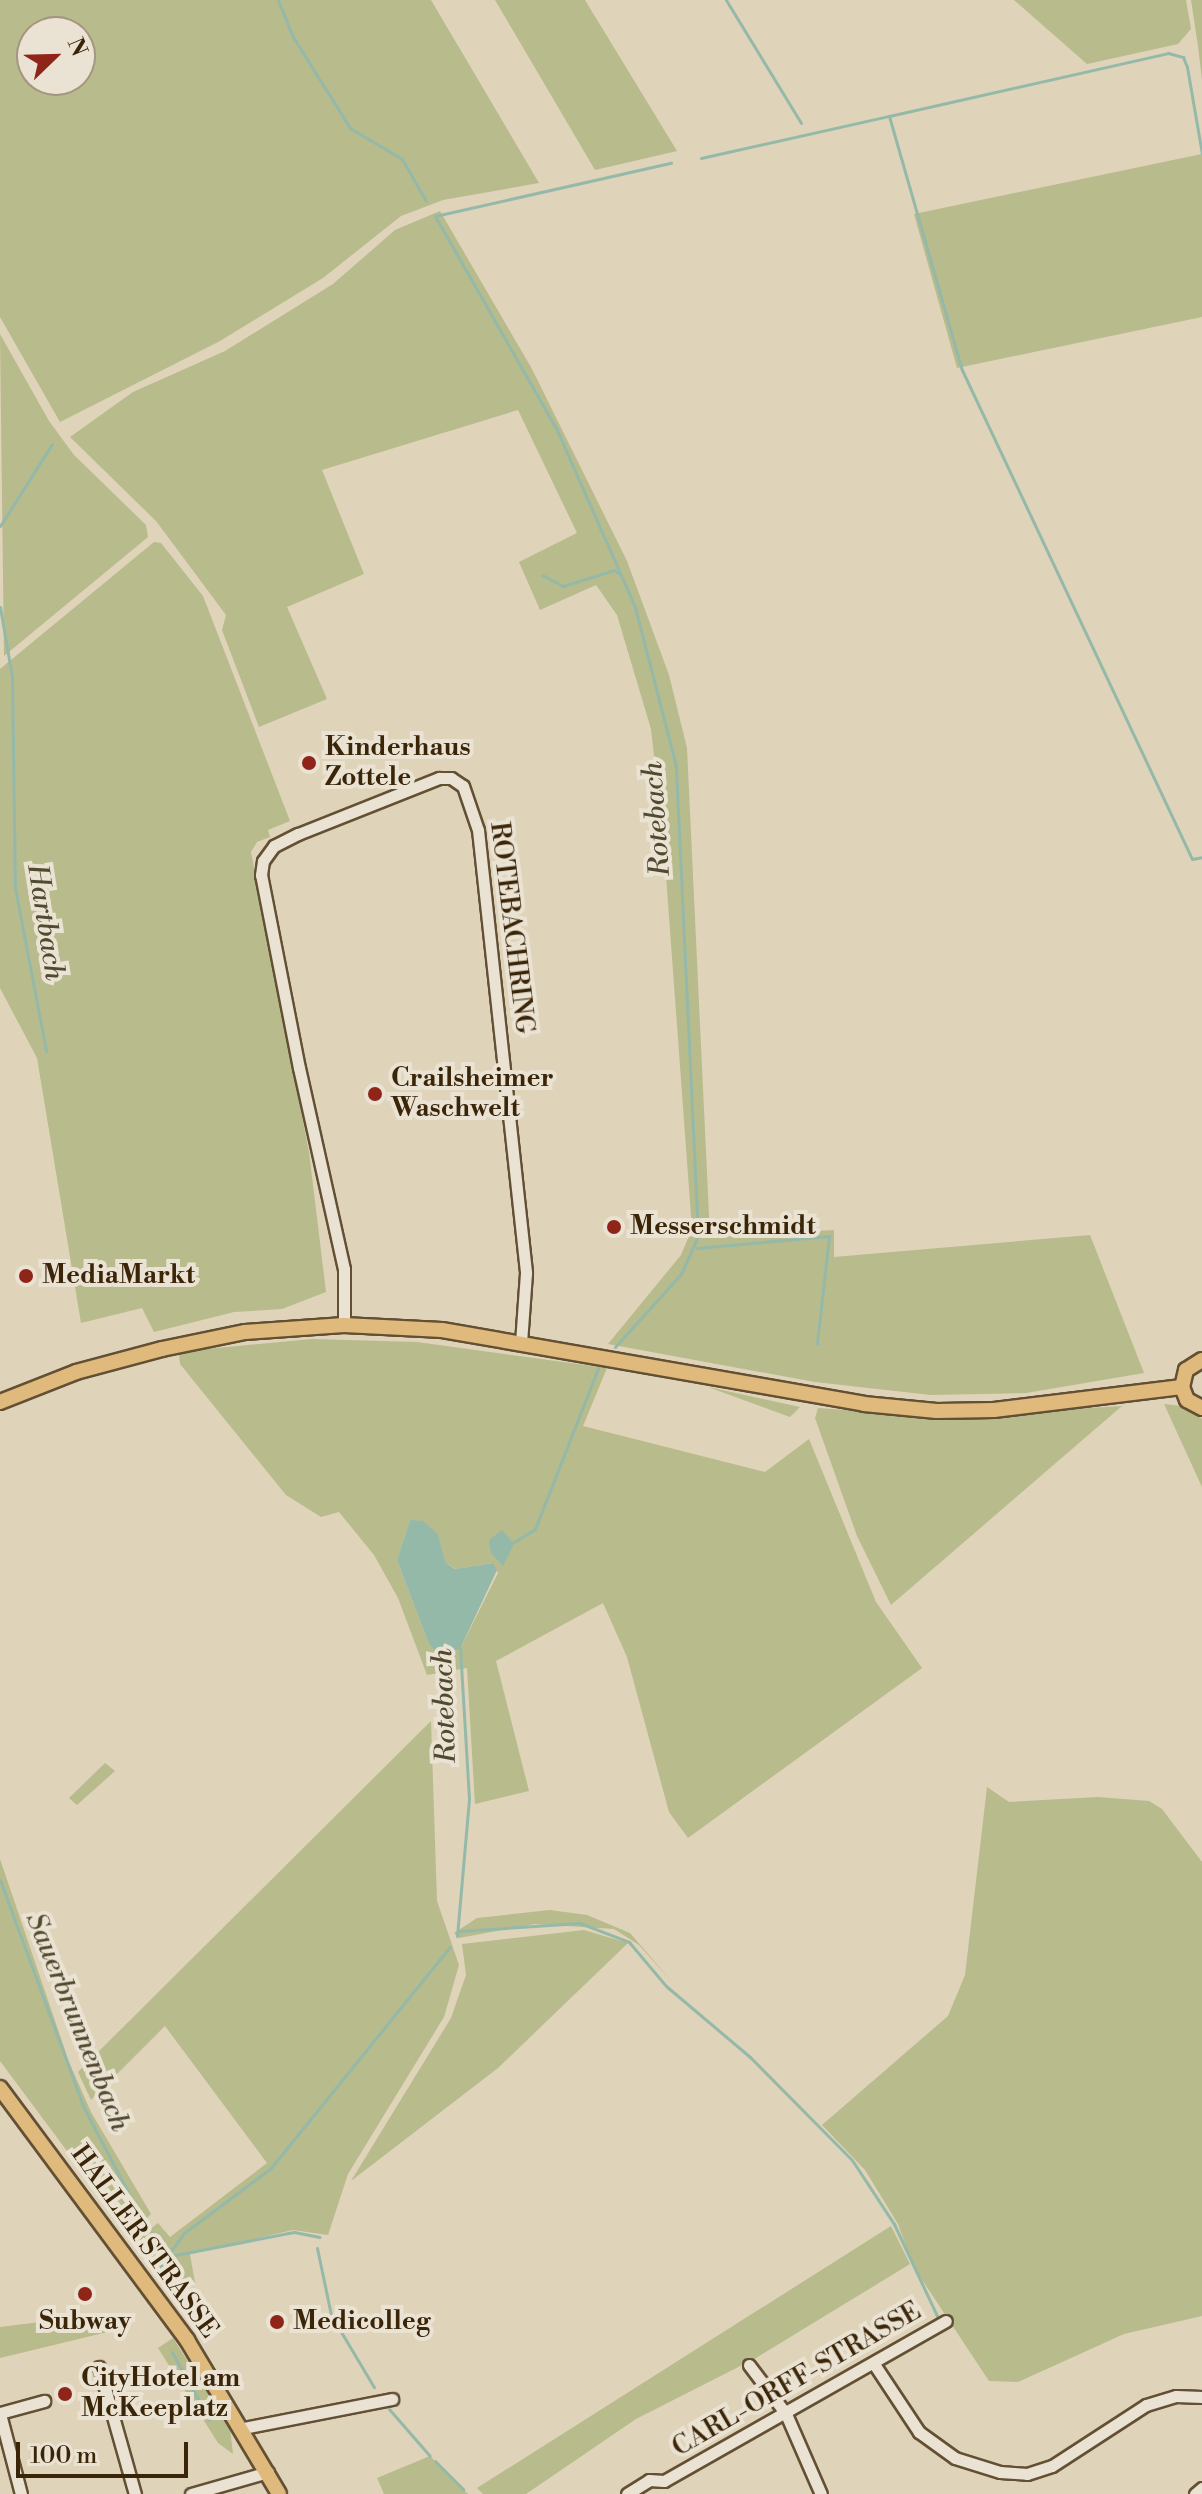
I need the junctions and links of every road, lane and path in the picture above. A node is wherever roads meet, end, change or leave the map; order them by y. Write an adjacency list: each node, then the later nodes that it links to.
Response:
1 (344, 1325): 2 (main road); 2 (street, ROTEBACHRING); 5 (main road)
2 (521, 1342): 4 (main road)
3 (1202, 1360): 4 (main road)
4 (1182, 1387): 6 (main road)
5 (0, 1402)
6 (1202, 1408)
7 (0, 2088): 17 (main road, HALLER STRASSE)
8 (946, 2321): 9 (street, CARL-ORFF-STRASSE)
9 (874, 2364): 12 (street); 16 (street, CARL-ORFF-STRASSE)
10 (749, 2365): 16 (street)
11 (99, 2367): 21 (street)
12 (1202, 2397)
13 (392, 2399): 17 (street)
14 (44, 2401): 15 (street)
15 (0, 2414): 20 (street)
16 (786, 2414): 24 (street, CARL-ORFF-STRASSE); 25 (street)
17 (243, 2428): 18 (main road, HALLER STRASSE)
18 (268, 2472): 22 (street); 23 (main road, HALLER STRASSE)
19 (1202, 2488): 26 (street)
20 (21, 2494)
21 (135, 2494)
22 (191, 2494)
23 (279, 2494)
24 (627, 2494)
25 (821, 2494)
26 (1195, 2494)

